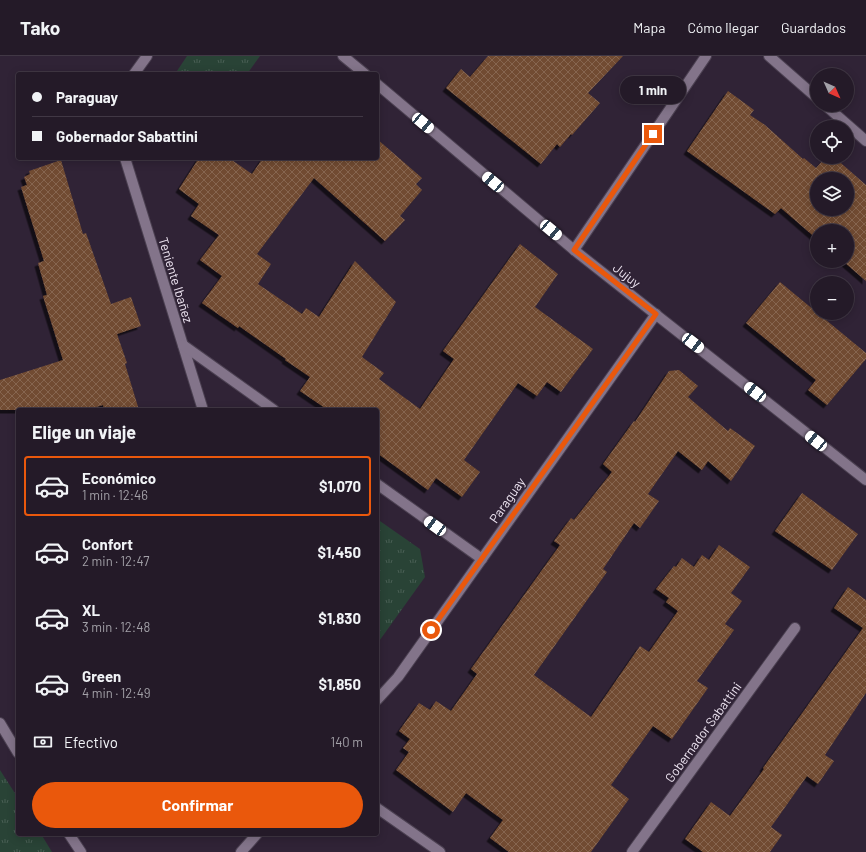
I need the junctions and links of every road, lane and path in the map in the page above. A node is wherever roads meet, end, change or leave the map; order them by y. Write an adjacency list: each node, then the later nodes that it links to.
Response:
1 (147, 56): 5 (street)
2 (343, 56): 6 (street)
3 (706, 56): 12 (street)
4 (769, 56): 8 (street)
5 (135, 72)
6 (363, 72)
7 (379, 86): 12 (street, Jujuy)
8 (810, 92)
9 (833, 112): 10 (street)
10 (866, 141)
11 (126, 160): 14 (street, Teniente Ibañez)
12 (574, 250): 13 (street, Jujuy)
13 (656, 314): 17 (street, Jujuy); 19 (street, Paraguay)
14 (183, 345): 15 (street, Teniente Ibañez); 16 (street)
15 (202, 408)
16 (271, 408)
17 (866, 480)
18 (379, 485): 19 (street)
19 (482, 559): 21 (street, Paraguay)
20 (795, 628): 30 (street, Gobernador Sabattini)
21 (379, 698)
22 (0, 724): 23 (street)
23 (16, 750)
24 (379, 809): 29 (street)
25 (70, 836): 27 (street)
26 (256, 836): 28 (street)
27 (81, 852)
28 (241, 852)
29 (440, 852)
30 (632, 852)

